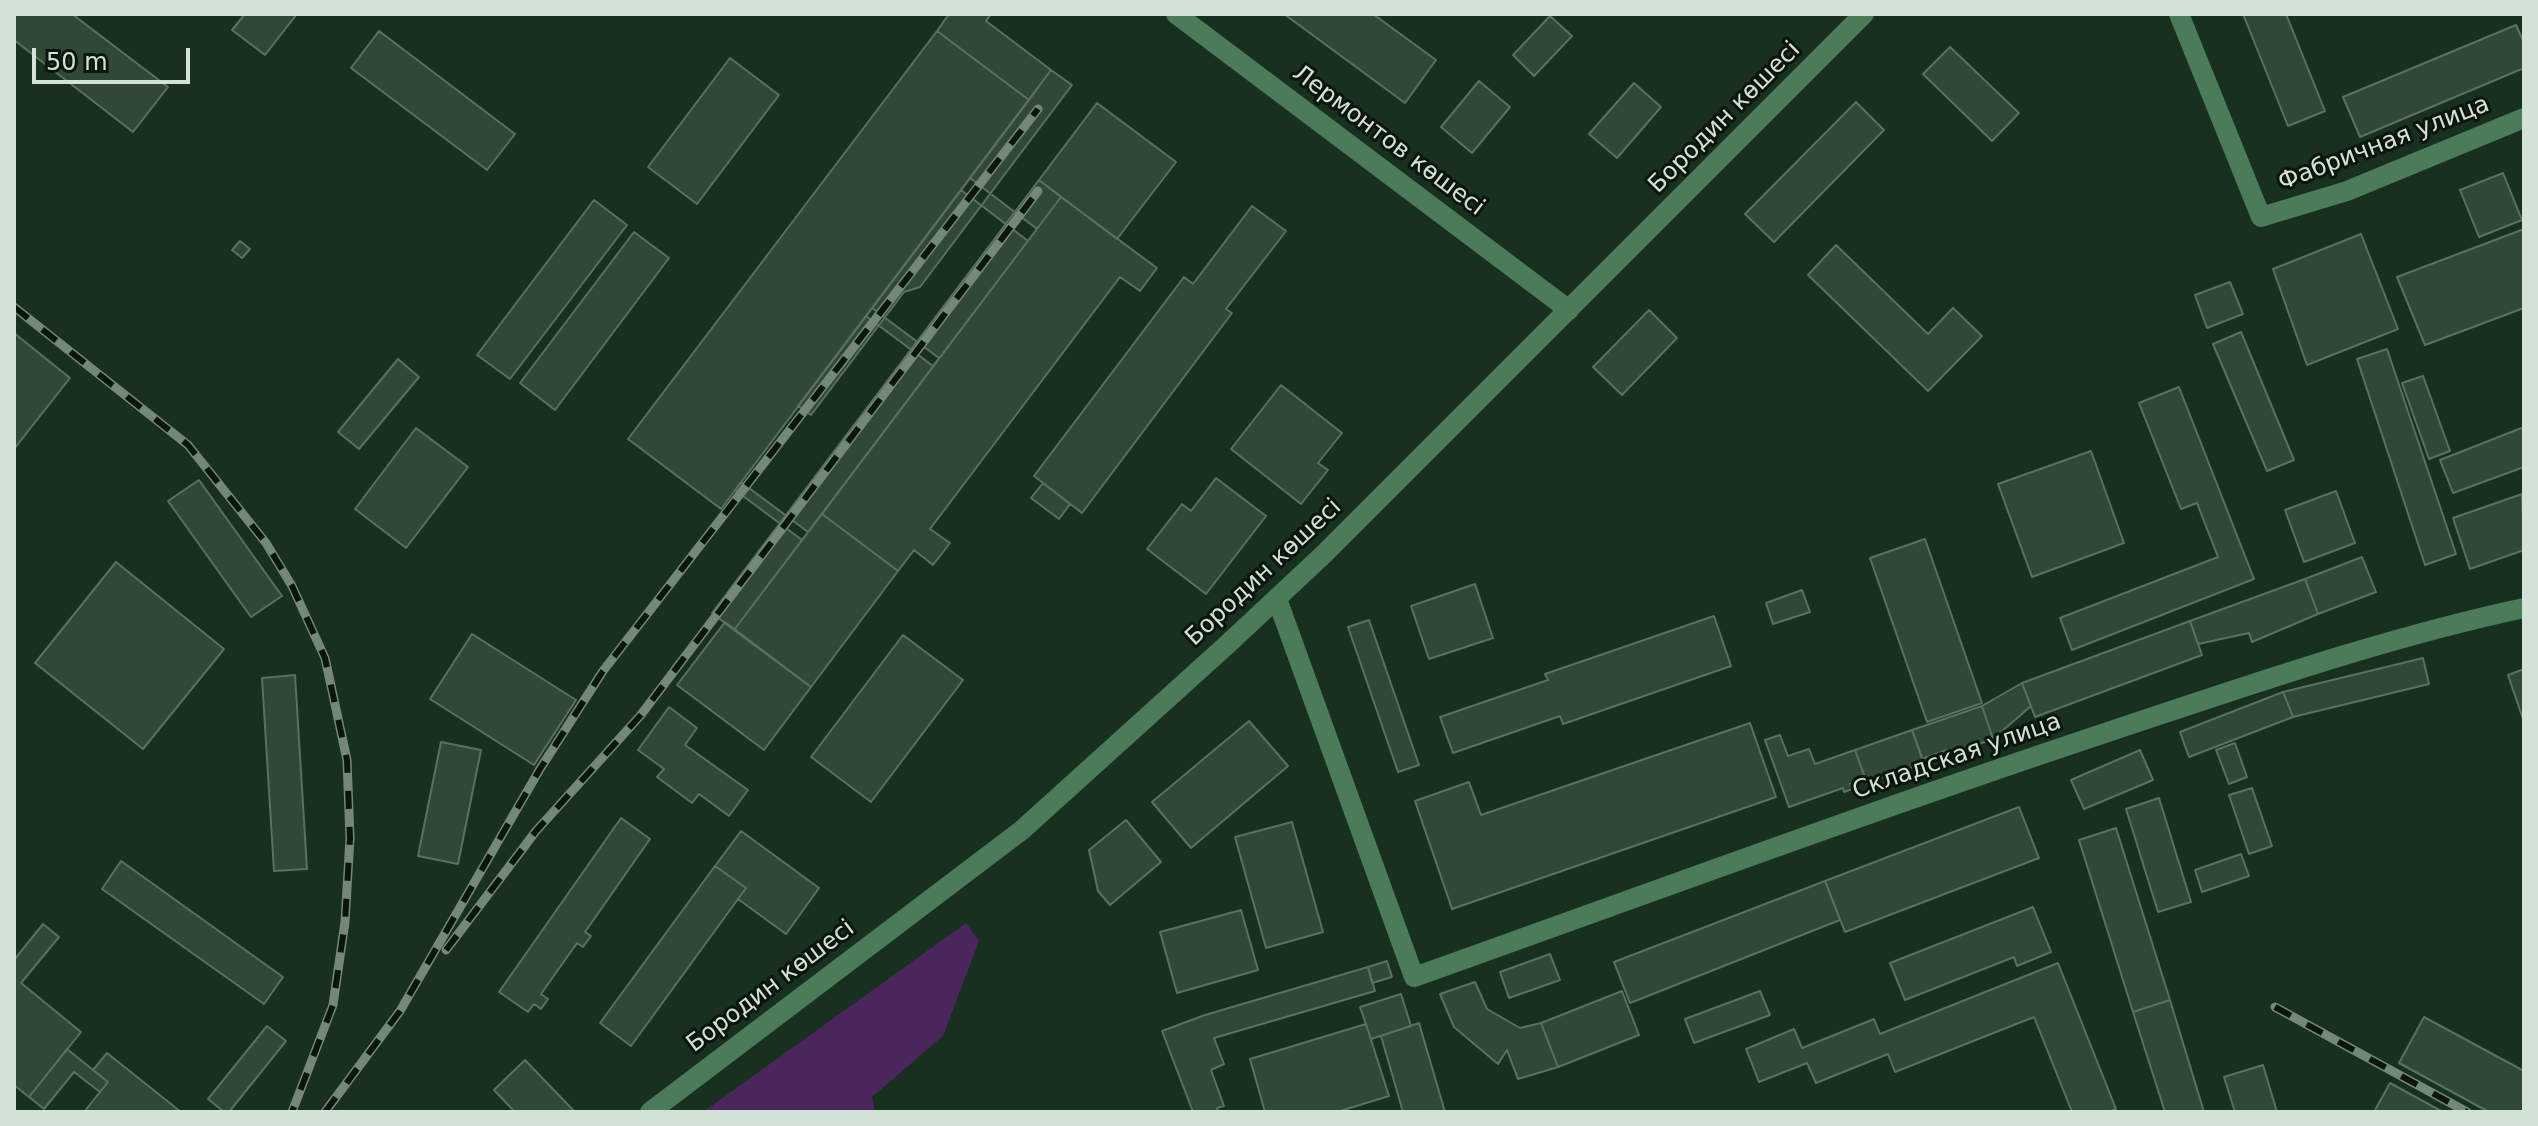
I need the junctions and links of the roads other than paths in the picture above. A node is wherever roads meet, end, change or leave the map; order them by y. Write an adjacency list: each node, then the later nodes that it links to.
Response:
1 (1176, 14): 5 (street, Лермонтов көшесі)
2 (1864, 14): 5 (street, Бородин көшесі)
3 (2179, 14): 4 (street, Фабричная улица)
4 (2524, 118)
5 (1569, 310): 6 (street, Бородин көшесі)
6 (1277, 599): 7 (street, Складская улица); 8 (street, Бородин көшесі)
7 (2524, 608)
8 (650, 1112)

